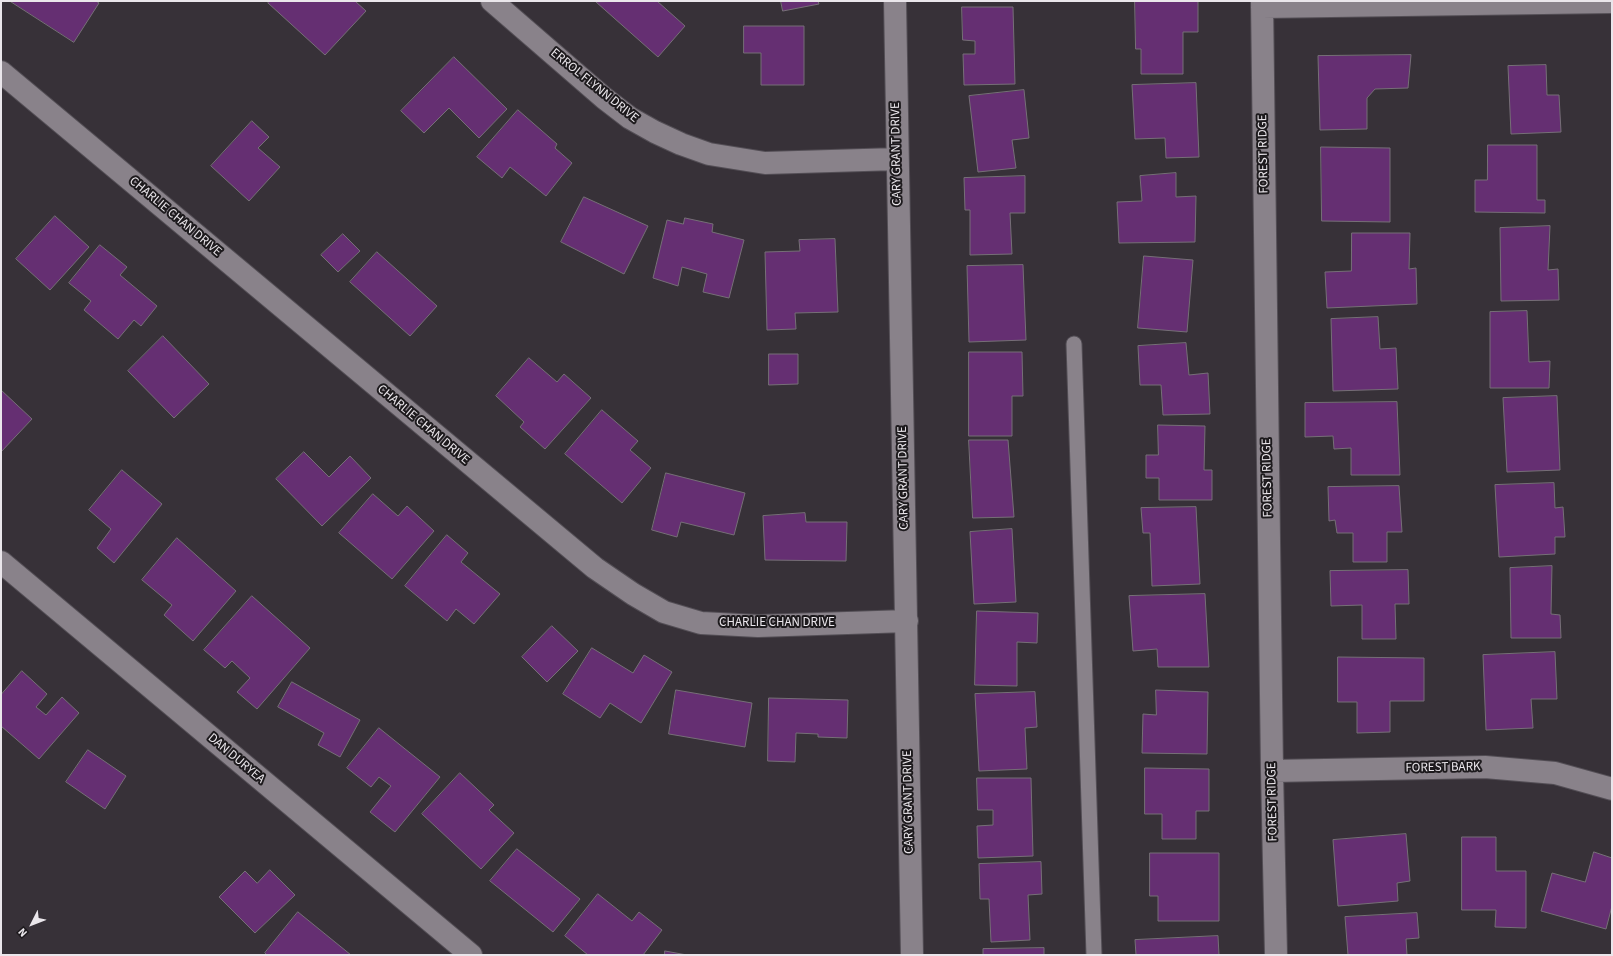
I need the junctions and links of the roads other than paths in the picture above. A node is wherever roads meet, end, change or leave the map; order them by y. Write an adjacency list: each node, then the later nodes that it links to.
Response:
1 (492, 1): 6 (street, ERROL FLYNN DRIVE)
2 (895, 1): 6 (street, CARY GRANT DRIVE)
3 (1612, 2): 4 (street)
4 (1262, 4): 10 (street, FOREST RIDGE)
5 (1, 72): 9 (street, CHARLIE CHAN DRIVE)
6 (897, 159): 9 (street, CARY GRANT DRIVE)
7 (1074, 344): 14 (lane)
8 (1, 562): 12 (street, DAN DURYEA)
9 (907, 621): 13 (street, CARY GRANT DRIVE)
10 (1272, 771): 11 (street, FOREST BARK); 15 (street, FOREST RIDGE)
11 (1612, 789)
12 (471, 955)
13 (912, 955)
14 (1094, 955)
15 (1276, 955)

